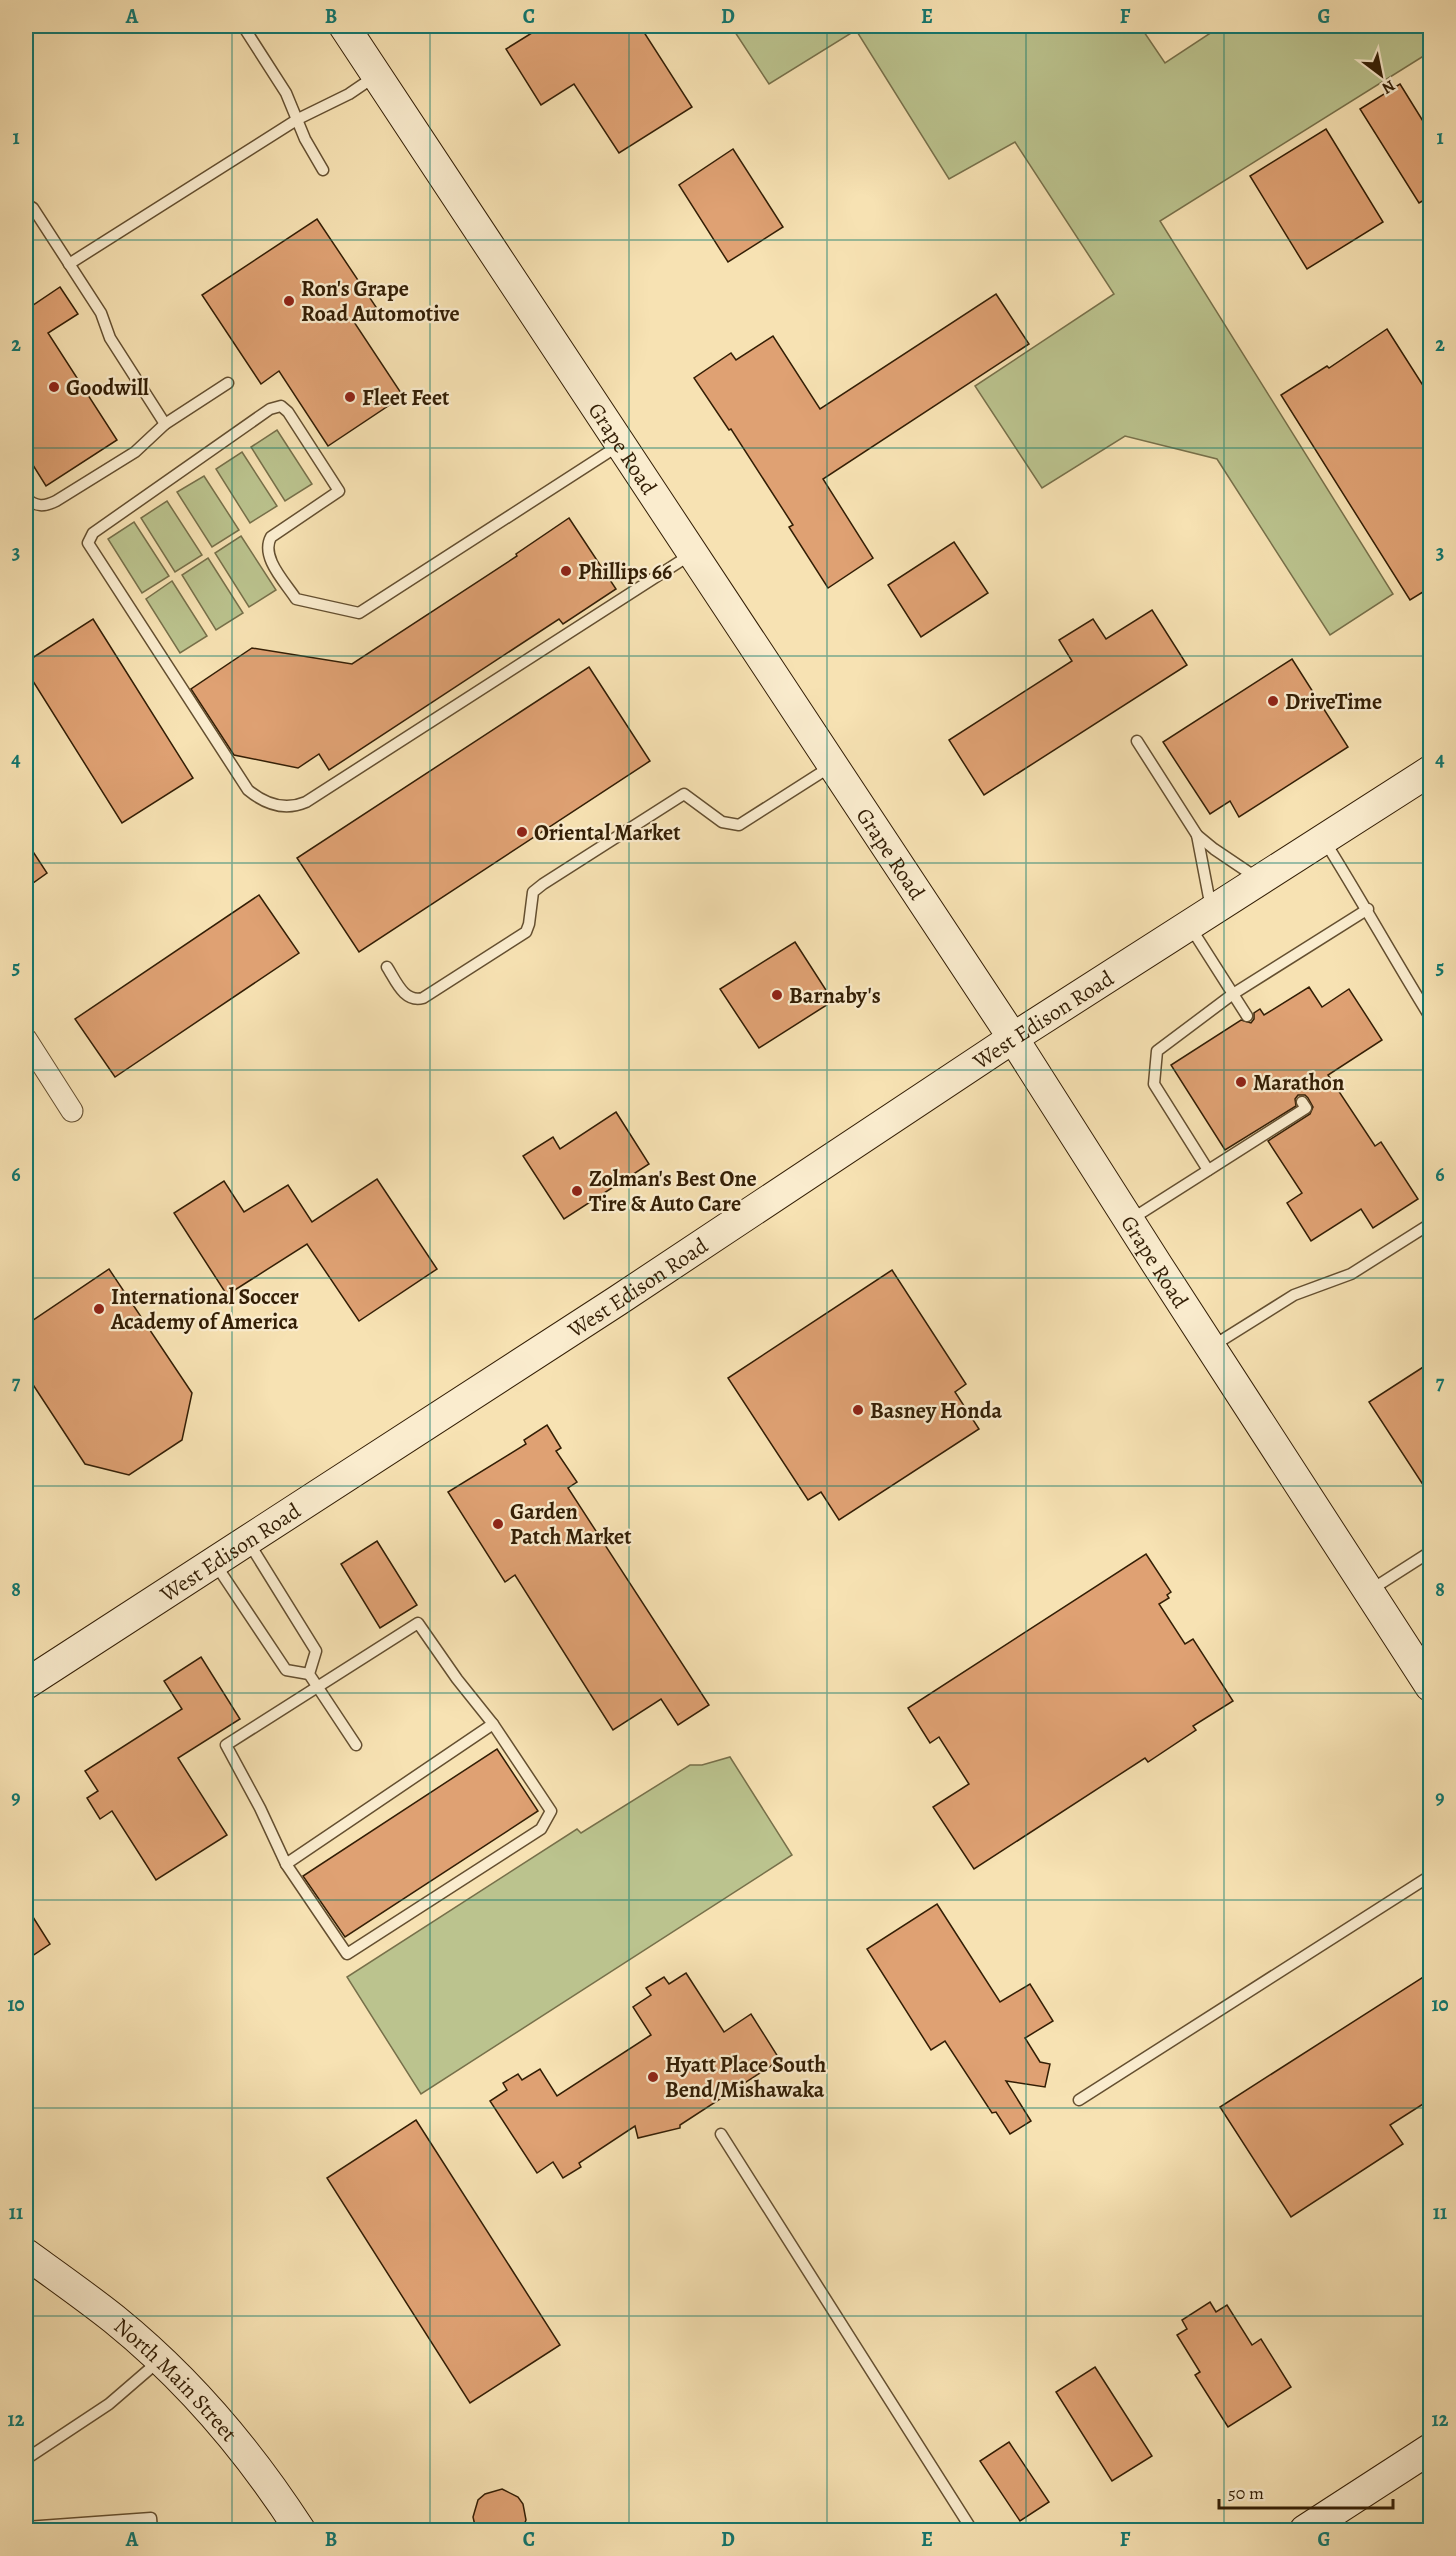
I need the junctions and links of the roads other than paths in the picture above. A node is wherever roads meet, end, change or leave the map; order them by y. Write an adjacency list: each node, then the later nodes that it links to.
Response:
1 (243, 26): 4 (lane)
2 (344, 26): 3 (main road, Grape Road)
3 (377, 76): 4 (lane); 10 (main road, Grape Road)
4 (298, 119): 5 (lane); 7 (lane)
5 (323, 170)
6 (26, 204): 7 (lane)
7 (69, 264): 9 (lane)
8 (228, 383): 9 (lane)
9 (165, 424): 11 (lane)
10 (621, 444): 12 (main road, Grape Road); 12 (lane)
11 (26, 498)
12 (693, 553): 14 (main road, Grape Road)
13 (1137, 741): 16 (lane)
14 (833, 766): 21 (lane); 25 (main road, Grape Road)
15 (1431, 771): 17 (main road, West Edison Road)
16 (1197, 835): 18 (lane); 20 (lane)
17 (1324, 839): 18 (main road, West Edison Road); 19 (lane)
18 (1260, 880): 20 (main road, West Edison Road)
19 (1368, 909): 22 (lane); 24 (lane)
20 (1200, 918): 22 (lane); 25 (main road, West Edison Road)
21 (387, 967)
22 (1233, 994): 23 (lane); 29 (lane)
23 (1247, 1016)
24 (1431, 1017)
25 (1013, 1038): 30 (main road, Grape Road); 33 (main road, West Edison Road)
26 (26, 1039): 28 (street)
27 (1302, 1102): 29 (lane)
28 (72, 1111)
29 (1208, 1170): 30 (lane)
30 (1129, 1221): 32 (main road, Grape Road)
31 (1431, 1224): 32 (lane)
32 (1211, 1348): 36 (main road, Grape Road)
33 (247, 1540): 35 (main road, West Edison Road); 37 (lane)
34 (1431, 1552): 36 (lane)
35 (214, 1562): 37 (lane); 38 (main road, West Edison Road)
36 (1369, 1591): 39 (main road, Grape Road)
37 (309, 1674): 40 (lane)
38 (26, 1684)
39 (1431, 1686)
40 (317, 1687): 41 (lane); 42 (lane); 43 (lane)
41 (493, 1724): 43 (lane); 43 (lane)
42 (356, 1745)
43 (286, 1864)
44 (1431, 1876): 45 (lane)
45 (1079, 2100)
46 (721, 2134): 54 (lane)
47 (26, 2254): 48 (main road, North Main Street)
48 (160, 2360): 50 (lane); 53 (main road, North Main Street)
49 (1431, 2449): 55 (main road)
50 (26, 2459)
51 (26, 2527): 52 (lane)
52 (152, 2530)
53 (300, 2530)
54 (972, 2530)
55 (1305, 2530)

